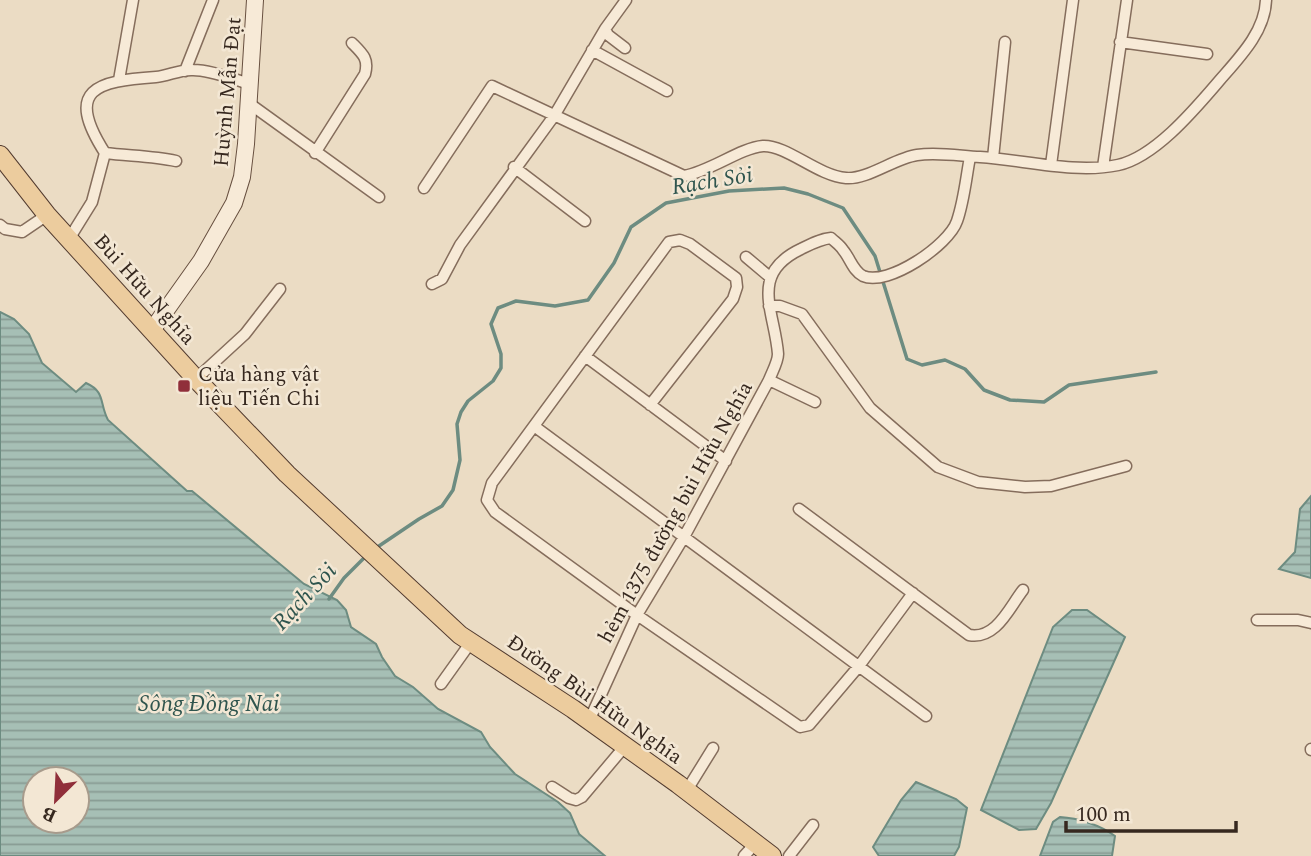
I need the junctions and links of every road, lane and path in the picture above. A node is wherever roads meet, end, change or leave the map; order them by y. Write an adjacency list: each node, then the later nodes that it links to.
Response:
1 (134, 0): 16 (street)
2 (213, 0): 15 (street)
3 (256, 0): 17 (main road, Huỳnh Mẫn Đạt)
4 (626, 0): 8 (street)
5 (1073, 0): 27 (street)
6 (1127, 0): 10 (street)
7 (1266, 0): 29 (street)
8 (605, 29): 12 (street); 13 (street)
9 (1006, 42): 25 (street)
10 (1120, 42): 14 (street); 29 (street)
11 (352, 43): 22 (street)
12 (625, 48)
13 (592, 50): 18 (street); 20 (street)
14 (1207, 54)
15 (185, 71): 16 (street); 17 (street)
16 (119, 80): 21 (street)
17 (250, 84): 19 (main road, Huỳnh Mẫn Đạt)
18 (667, 90)
19 (250, 104): 22 (street); 41 (main road, Huỳnh Mẫn Đạt)
20 (554, 116): 24 (street); 28 (street); 30 (street)
21 (105, 153): 26 (street); 35 (street)
22 (315, 153): 31 (street)
23 (0, 155): 32 (main road, Bùi Hữu Nghĩa)
24 (970, 157): 25 (street); 37 (street)
25 (993, 158): 27 (street)
26 (176, 161)
27 (1051, 165): 29 (street)
28 (514, 167): 33 (street); 38 (street)
29 (1104, 167)
30 (425, 188)
31 (379, 197)
32 (47, 215): 34 (street); 35 (main road, Bùi Hữu Nghĩa)
33 (586, 220)
34 (0, 225)
35 (69, 239): 41 (main road, Bùi Hữu Nghĩa)
36 (746, 257): 37 (street)
37 (771, 278): 40 (street, hẻm 1375 đường bùi Hữu Nghĩa)
38 (432, 284)
39 (280, 289): 43 (street)
40 (769, 312): 44 (street, hẻm 1375 đường bùi Hữu Nghĩa); 49 (street)
41 (152, 330): 43 (main road, Bùi Hữu Nghĩa)
42 (585, 356): 46 (street); 46 (street); 47 (street)
43 (196, 379): 52 (main road, Bùi Hữu Nghĩa)
44 (769, 380): 45 (street); 48 (street, hẻm 1375 đường bùi Hữu Nghĩa)
45 (816, 402)
46 (650, 405): 48 (street)
47 (534, 426): 51 (street); 55 (street)
48 (726, 461): 51 (street, hẻm 1375 đường bùi Hữu Nghĩa)
49 (1126, 466)
50 (799, 509): 54 (street)
51 (684, 537): 55 (street, hẻm 1375 đường bùi Hữu Nghĩa); 59 (street)
52 (397, 576): 58 (main road, Đường Bùi Hữu Nghĩa)
53 (1023, 590): 54 (street)
54 (912, 593): 59 (street)
55 (637, 615): 59 (street); 62 (street, hẻm 1375 đường bùi Hữu Nghĩa)
56 (1257, 620): 57 (street)
57 (1311, 623)
58 (471, 642): 60 (street); 62 (main road, Đường Bùi Hữu Nghĩa)
59 (859, 666): 61 (street)
60 (441, 684)
61 (926, 716)
62 (589, 721): 63 (main road, Đường Bùi Hữu Nghĩa)
63 (625, 746): 65 (street); 66 (main road, Đường Bùi Hữu Nghĩa)
64 (713, 748): 66 (street)
65 (552, 787)
66 (687, 790): 68 (main road, Đường Bùi Hữu Nghĩa)
67 (813, 825): 70 (street)
68 (750, 850): 69 (main road, Đường Bùi Hữu Nghĩa)
69 (772, 856)
70 (789, 856)

